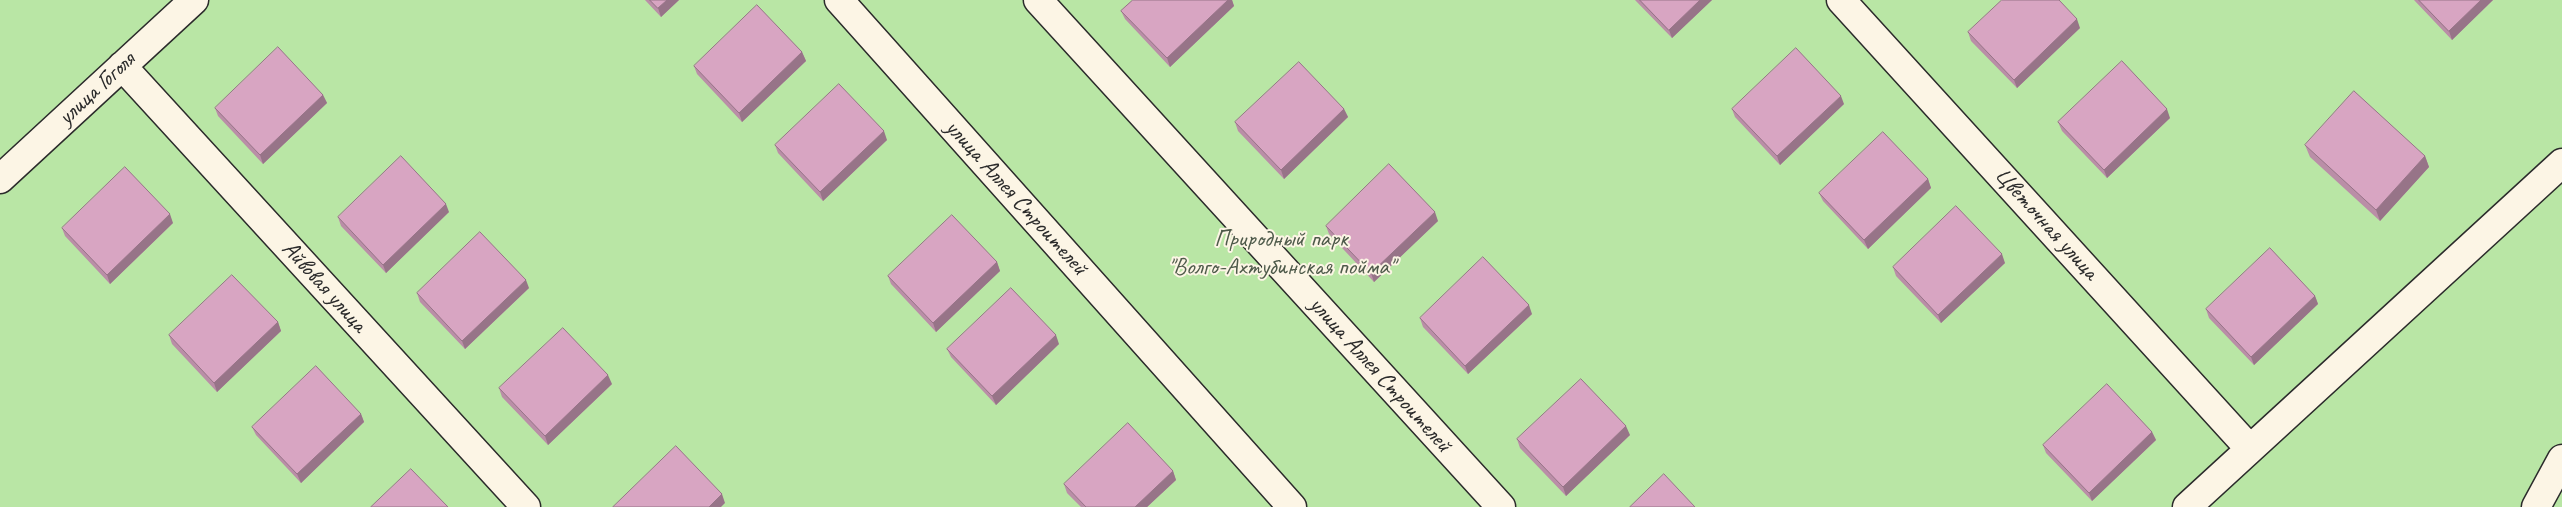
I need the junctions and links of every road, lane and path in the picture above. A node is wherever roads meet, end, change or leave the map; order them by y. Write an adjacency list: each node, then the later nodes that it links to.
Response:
1 (194, 0): 5 (street, улица Гоголя)
2 (839, 0): 12 (street, улица Аллея Строителей)
3 (1038, 0): 13 (street, улица Аллея Строителей)
4 (1841, 0): 8 (street, Цветочная улица)
5 (122, 66): 7 (street, улица Гоголя); 11 (street, Айвовая улица)
6 (2562, 163): 8 (street)
7 (0, 178)
8 (2250, 449): 14 (street)
9 (2562, 459): 15 (street)
10 (2562, 491): 16 (street)
11 (526, 507)
12 (1292, 507)
13 (1501, 507)
14 (2187, 507)
15 (2536, 507)
16 (2557, 507)

